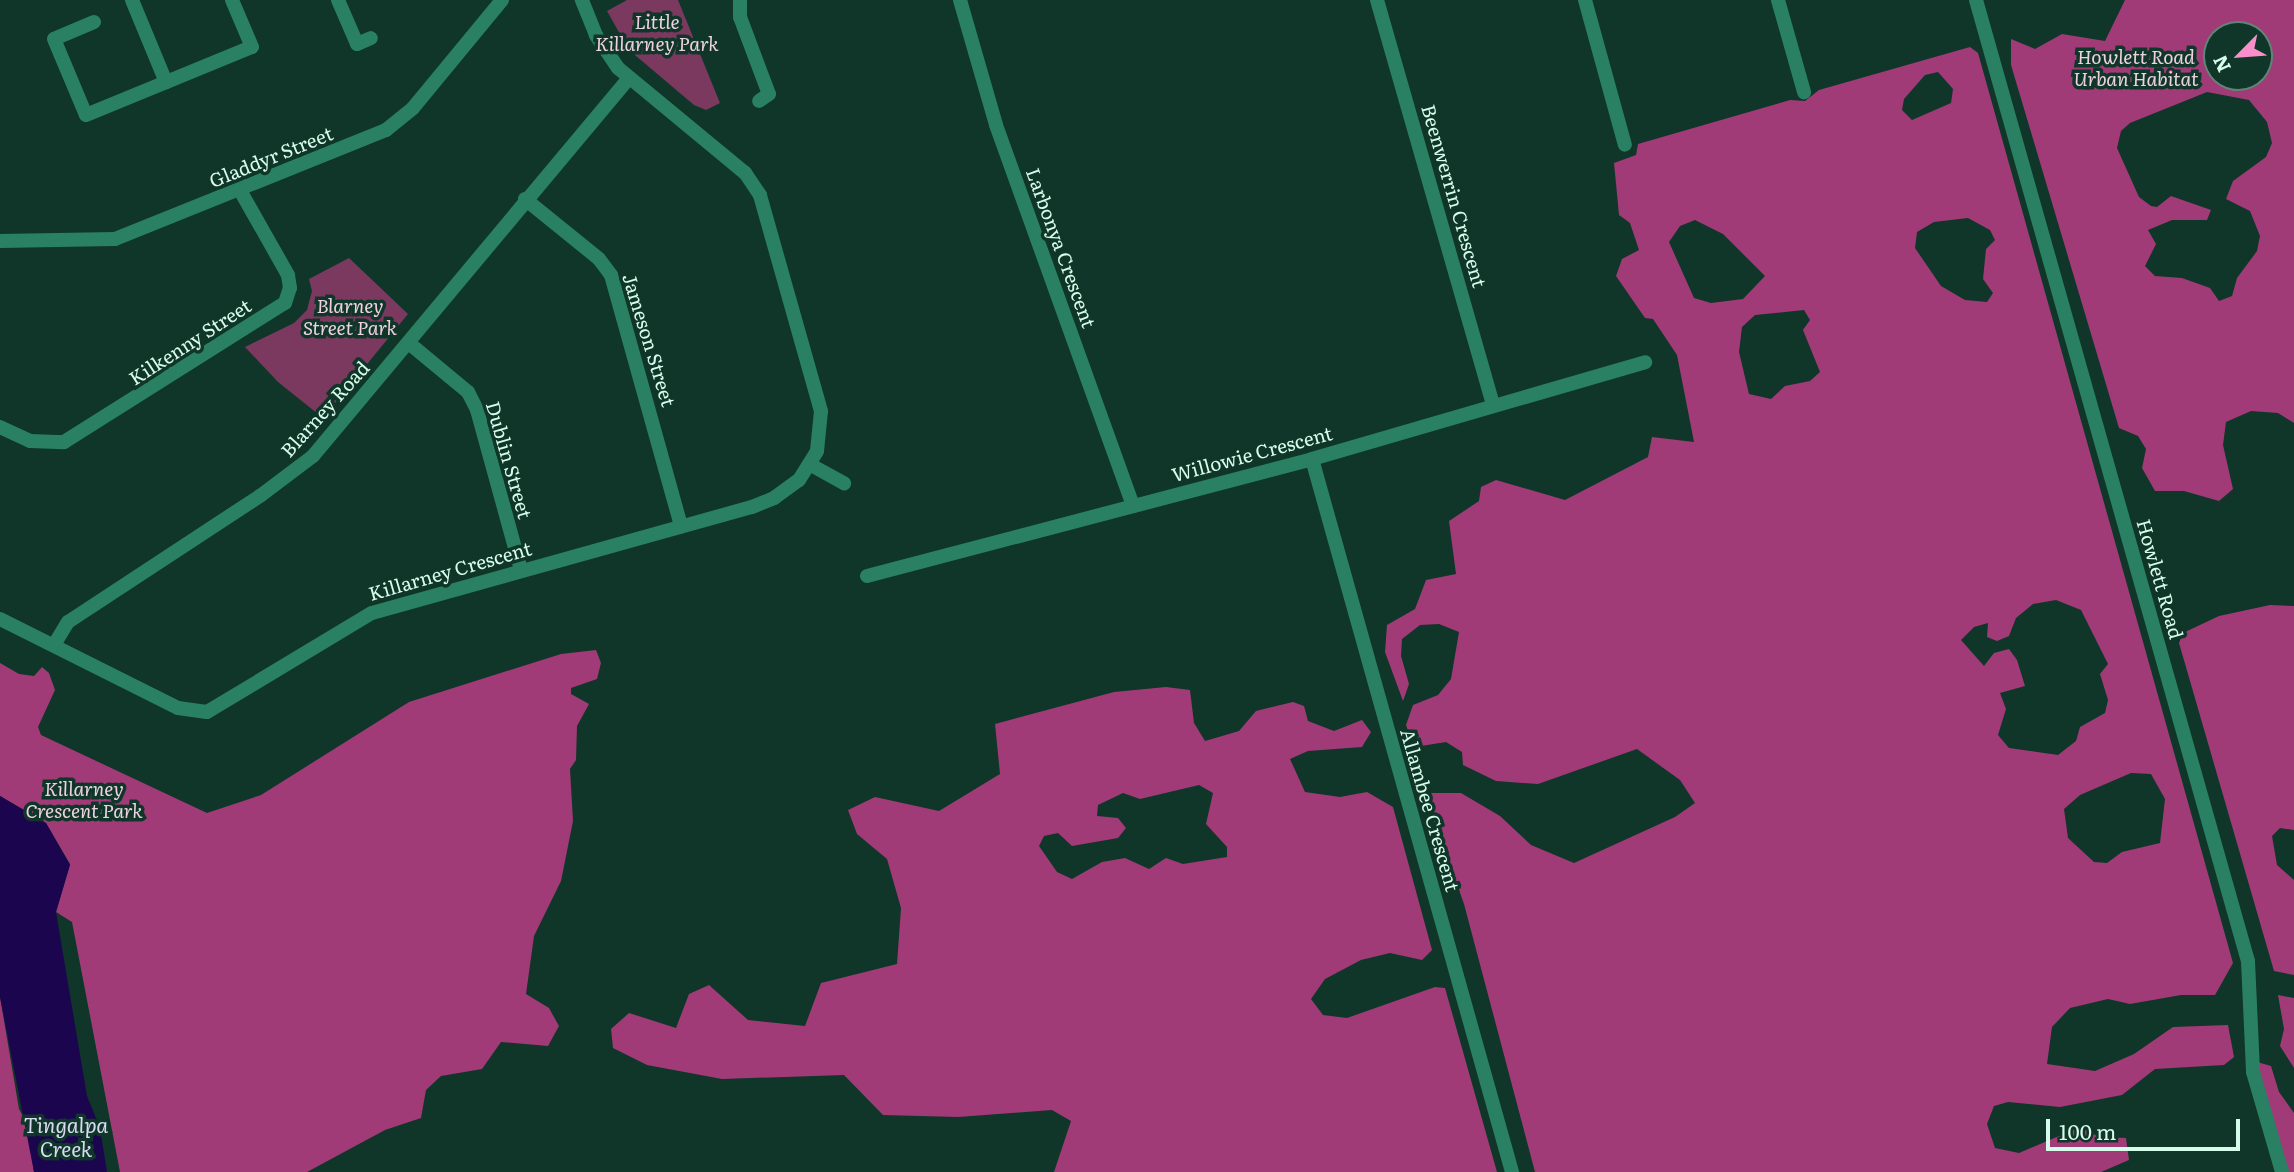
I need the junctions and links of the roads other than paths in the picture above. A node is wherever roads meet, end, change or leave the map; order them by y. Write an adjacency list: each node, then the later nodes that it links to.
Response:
1 (132, 0): 15 (street)
2 (232, 0): 15 (street)
3 (338, 0): 13 (street)
4 (502, 0): 19 (street, Gladdyr Street)
5 (582, 0): 14 (street)
6 (740, 0): 17 (street)
7 (960, 0): 29 (street, Larbonya Crescent)
8 (1377, 0): 24 (street, Beenwerrin Crescent)
9 (1585, 0): 18 (street)
10 (1778, 0): 16 (street)
11 (1976, 0): 36 (street, Howlett Road)
12 (94, 22): 15 (street)
13 (371, 38)
14 (629, 78): 20 (street, Blarney Road); 27 (street)
15 (166, 82)
16 (1804, 92)
17 (759, 101)
18 (1625, 145)
19 (240, 190): 21 (street, Gladdyr Street); 25 (street, Kilkenny Street)
20 (525, 199): 22 (street, Blarney Road); 30 (street, Jameson Street)
21 (0, 241)
22 (410, 344): 31 (street, Dublin Street); 34 (street, Blarney Road)
23 (1645, 362): 24 (street, Willowie Crescent)
24 (1493, 404): 26 (street, Willowie Crescent)
25 (0, 427)
26 (1312, 458): 29 (street, Willowie Crescent); 35 (street, Allambee Crescent)
27 (811, 465): 28 (street); 30 (street, Killarney Crescent)
28 (844, 483)
29 (1133, 506): 32 (street, Willowie Crescent)
30 (681, 526): 31 (street, Killarney Crescent)
31 (521, 570): 34 (street, Killarney Crescent)
32 (867, 576)
33 (0, 619): 34 (street, Killarney Crescent)
34 (54, 645)
35 (1512, 1172)
36 (2281, 1172)

